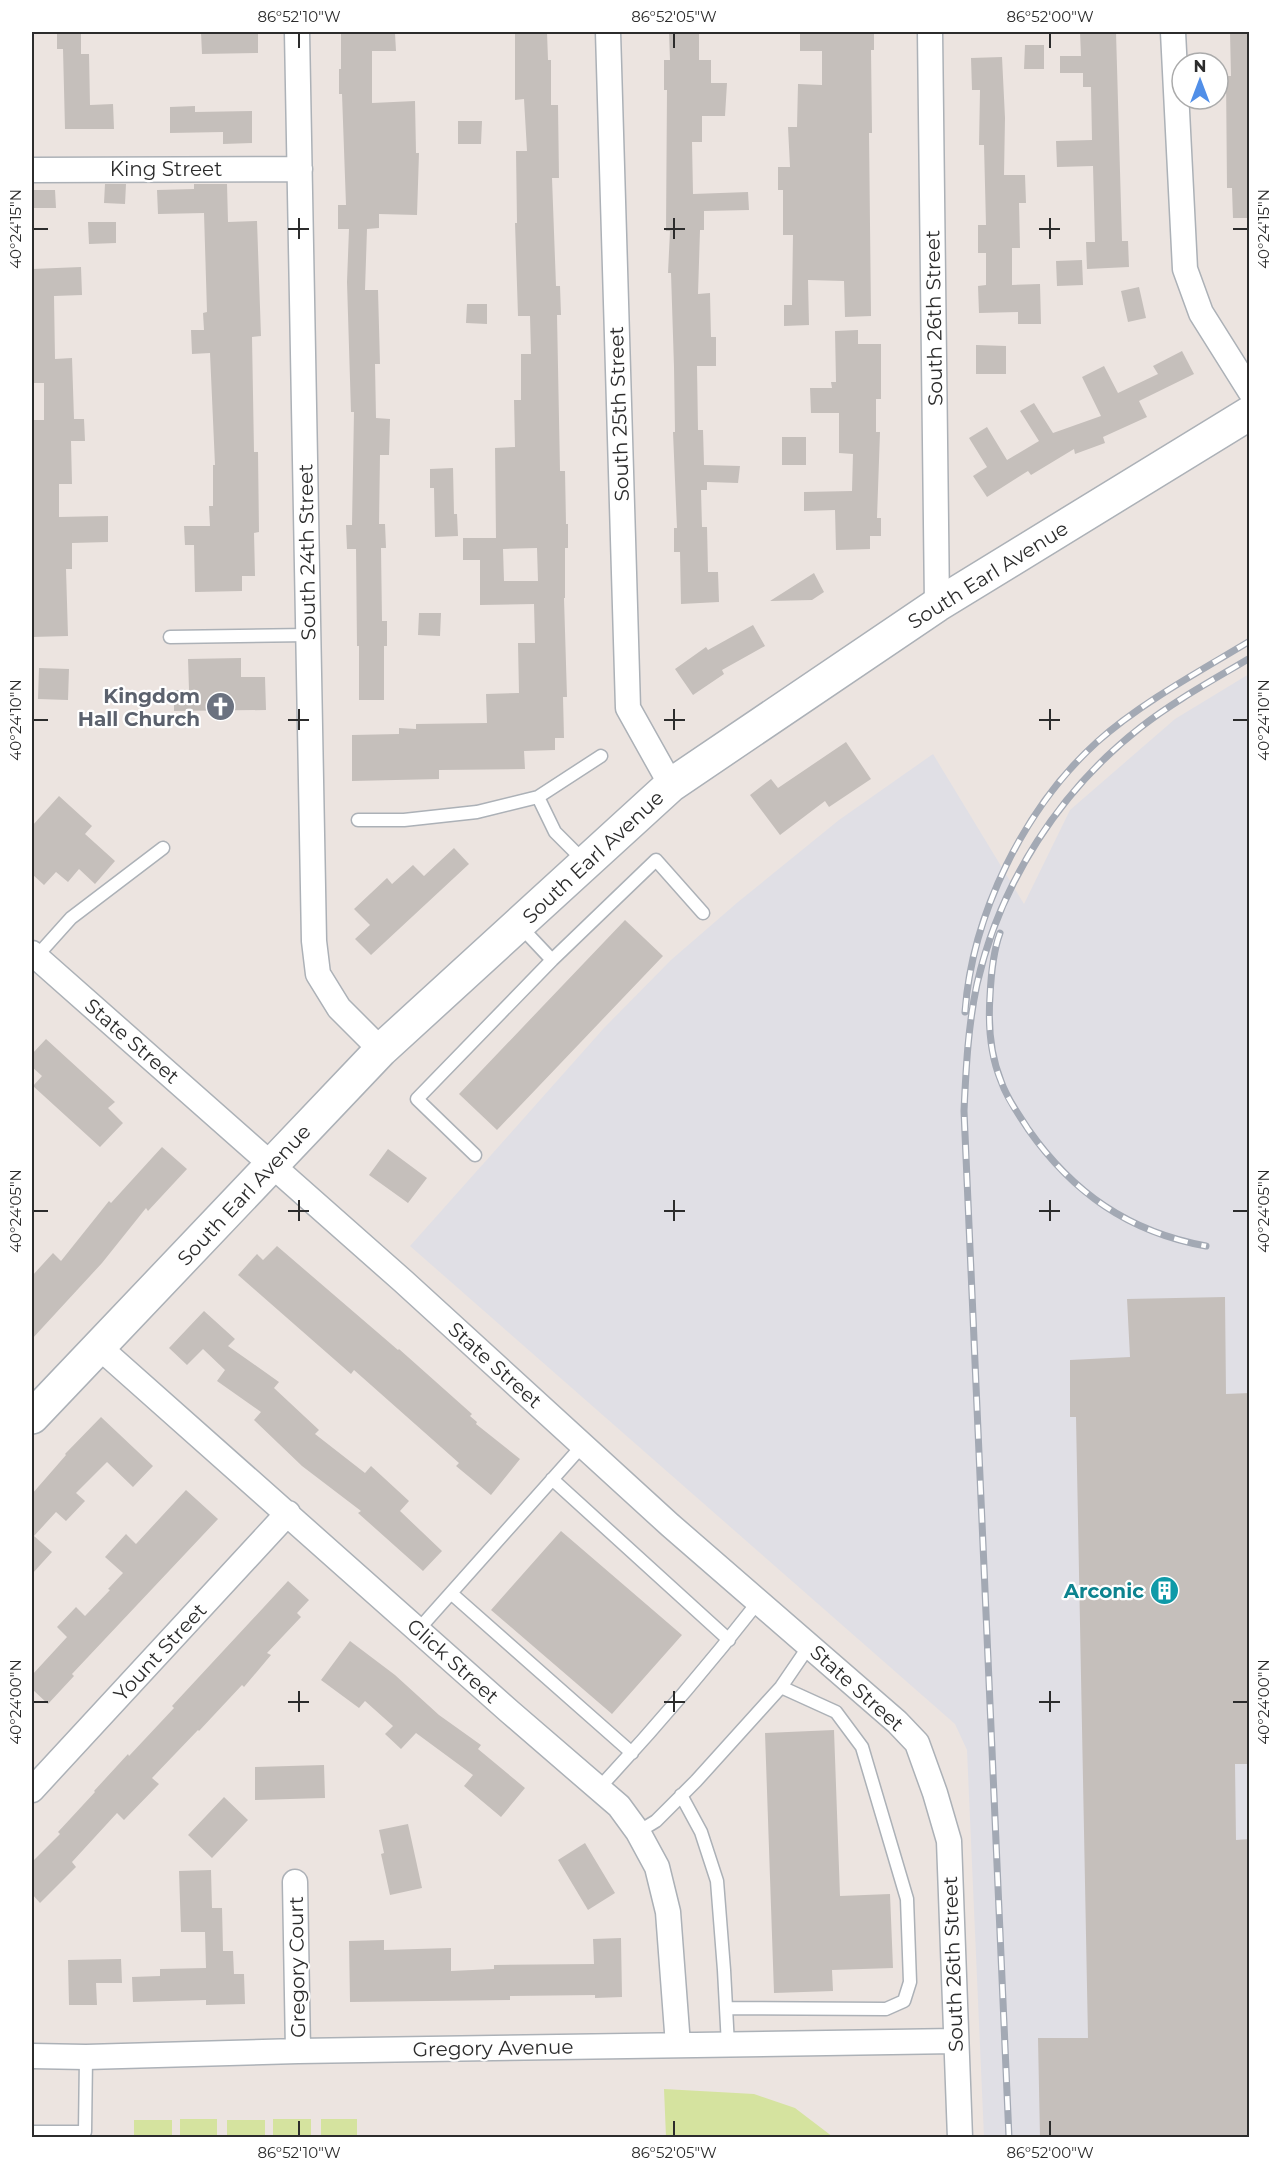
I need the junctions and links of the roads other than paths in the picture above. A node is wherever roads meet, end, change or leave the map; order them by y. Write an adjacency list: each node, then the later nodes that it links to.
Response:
1 (297, 32): 5 (street, South 24th Street)
2 (608, 32): 13 (street, South 25th Street)
3 (930, 32): 9 (street, South 26th Street)
4 (1173, 32): 7 (street)
5 (300, 169): 6 (street, King Street); 10 (street, South 24th Street)
6 (32, 170)
7 (1250, 391)
8 (1250, 413): 9 (street, South Earl Avenue)
9 (937, 605): 13 (street, South Earl Avenue)
10 (309, 635): 11 (lane); 22 (street, South 24th Street)
11 (170, 638)
12 (601, 756): 14 (lane)
13 (671, 785): 17 (street, South Earl Avenue)
14 (538, 797): 15 (lane); 17 (lane)
15 (358, 820)
16 (163, 848): 20 (lane)
17 (586, 863): 19 (street, South Earl Avenue)
18 (702, 913): 21 (lane)
19 (519, 925): 21 (lane); 22 (street, South Earl Avenue)
20 (34, 955): 24 (street, State Street)
21 (552, 960): 23 (lane)
22 (381, 1050): 24 (street, South Earl Avenue)
23 (476, 1155)
24 (272, 1165): 25 (street, South Earl Avenue); 27 (street, State Street)
25 (99, 1347): 26 (street, South Earl Avenue); 29 (street, Glick Street)
26 (32, 1418)
27 (582, 1446): 28 (lane); 31 (street, State Street)
28 (552, 1479): 30 (lane); 33 (lane)
29 (288, 1513): 32 (street, Glick Street); 38 (street, Yount Street)
30 (452, 1594): 32 (lane); 36 (lane)
31 (758, 1602): 33 (lane); 34 (street, State Street)
32 (418, 1630): 37 (street, Glick Street)
33 (729, 1640): 36 (lane)
34 (809, 1646): 35 (lane); 39 (street, State Street)
35 (781, 1687): 40 (lane); 43 (lane)
36 (632, 1753): 37 (lane)
37 (600, 1787): 41 (street, Glick Street)
38 (32, 1790)
39 (935, 1793): 44 (street, South 26th Street)
40 (681, 1796): 41 (lane); 43 (lane)
41 (638, 1832): 45 (street, Glick Street)
42 (296, 1882): 47 (street, Gregory Court)
43 (726, 2008): 46 (lane)
44 (956, 2041): 46 (street, Gregory Avenue); 51 (street, South 26th Street)
45 (678, 2045): 46 (street, Gregory Avenue); 47 (street, Gregory Avenue)
46 (728, 2045)
47 (298, 2051): 49 (street, Gregory Avenue)
48 (32, 2056): 49 (street, Gregory Avenue)
49 (86, 2057): 50 (lane)
50 (32, 2132)
51 (960, 2138)

